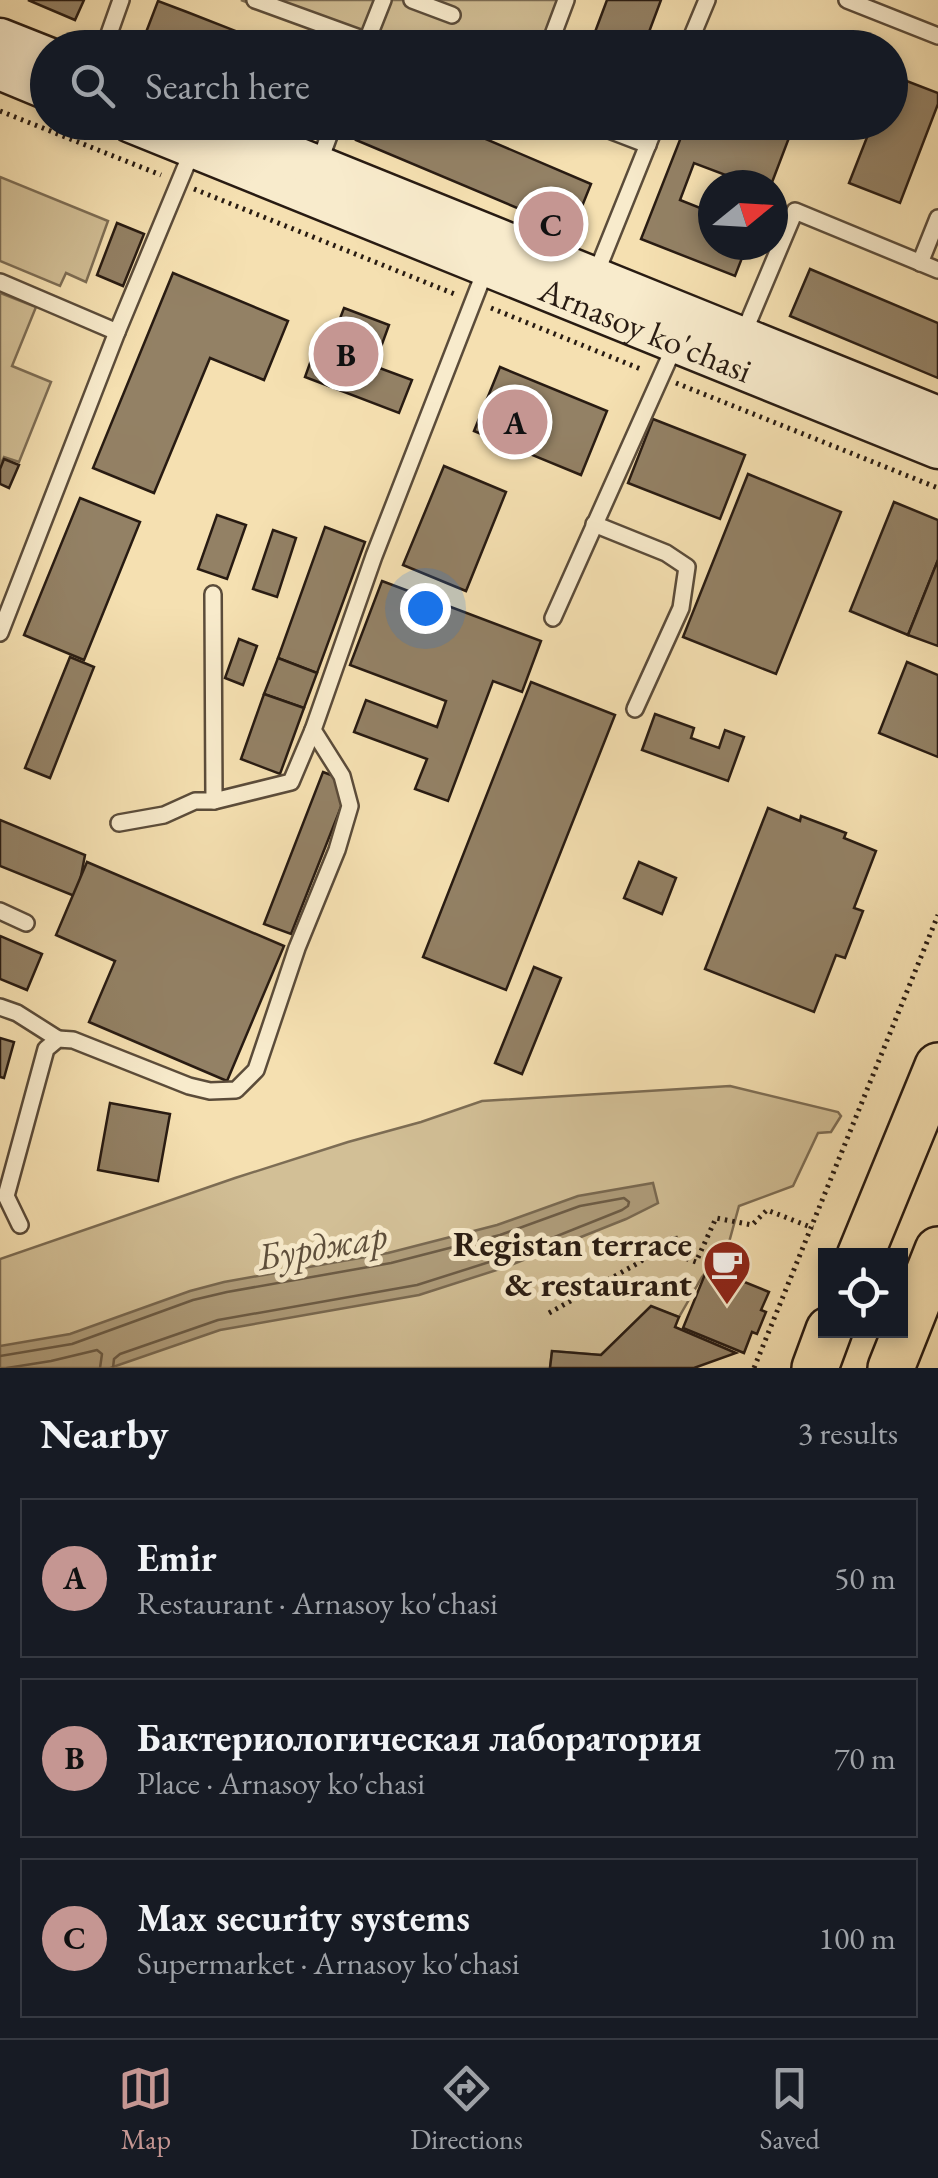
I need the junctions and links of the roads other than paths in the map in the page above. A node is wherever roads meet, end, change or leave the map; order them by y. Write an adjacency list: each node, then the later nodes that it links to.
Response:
1 (121, 0): 9 (lane)
2 (255, 0): 10 (lane)
3 (384, 0): 11 (lane)
4 (412, 0): 8 (lane)
5 (566, 0): 12 (lane)
6 (706, 0): 13 (lane)
7 (847, 0): 14 (lane)
8 (452, 16)
9 (110, 30)
10 (331, 30)
11 (372, 30)
12 (555, 30)
13 (695, 30)
14 (938, 36)
15 (0, 38): 16 (main road)
16 (30, 50)
17 (0, 69): 18 (main road)
18 (30, 81)
19 (198, 140): 33 (lane)
20 (221, 140): 29 (main road, Arnasoy ko'chasi)
21 (232, 140): 26 (main road, Arnasoy ko'chasi)
22 (327, 140): 26 (lane)
23 (633, 140): 25 (lane)
24 (650, 140): 25 (lane)
25 (648, 146): 31 (lane)
26 (318, 166): 31 (main road, Arnasoy ko'chasi)
27 (938, 218): 28 (lane)
28 (920, 264): 30 (lane); 34 (lane)
29 (487, 266): 35 (main road, Arnasoy ko'chasi); 43 (lane)
30 (938, 270)
31 (594, 278): 34 (main road, Arnasoy ko'chasi)
32 (0, 282): 33 (lane)
33 (117, 332): 41 (lane)
34 (741, 337): 36 (main road, Arnasoy ko'chasi)
35 (676, 343): 37 (main road, Arnasoy ko'chasi); 38 (lane)
36 (938, 416)
37 (938, 448)
38 (594, 524): 40 (lane); 42 (lane)
39 (213, 594): 44 (lane)
40 (553, 618)
41 (0, 633)
42 (635, 709)
43 (313, 730): 44 (lane); 49 (lane)
44 (214, 801): 45 (lane)
45 (119, 823)
46 (0, 910): 47 (lane)
47 (26, 924)
48 (0, 1007): 49 (lane)
49 (58, 1039): 52 (lane)
50 (938, 1066): 51 (main road)
51 (918, 1160): 53 (main road)
52 (20, 1225)
53 (863, 1248)
54 (938, 1250): 57 (main road)
55 (826, 1338): 56 (main road)
56 (814, 1368)
57 (891, 1368)

